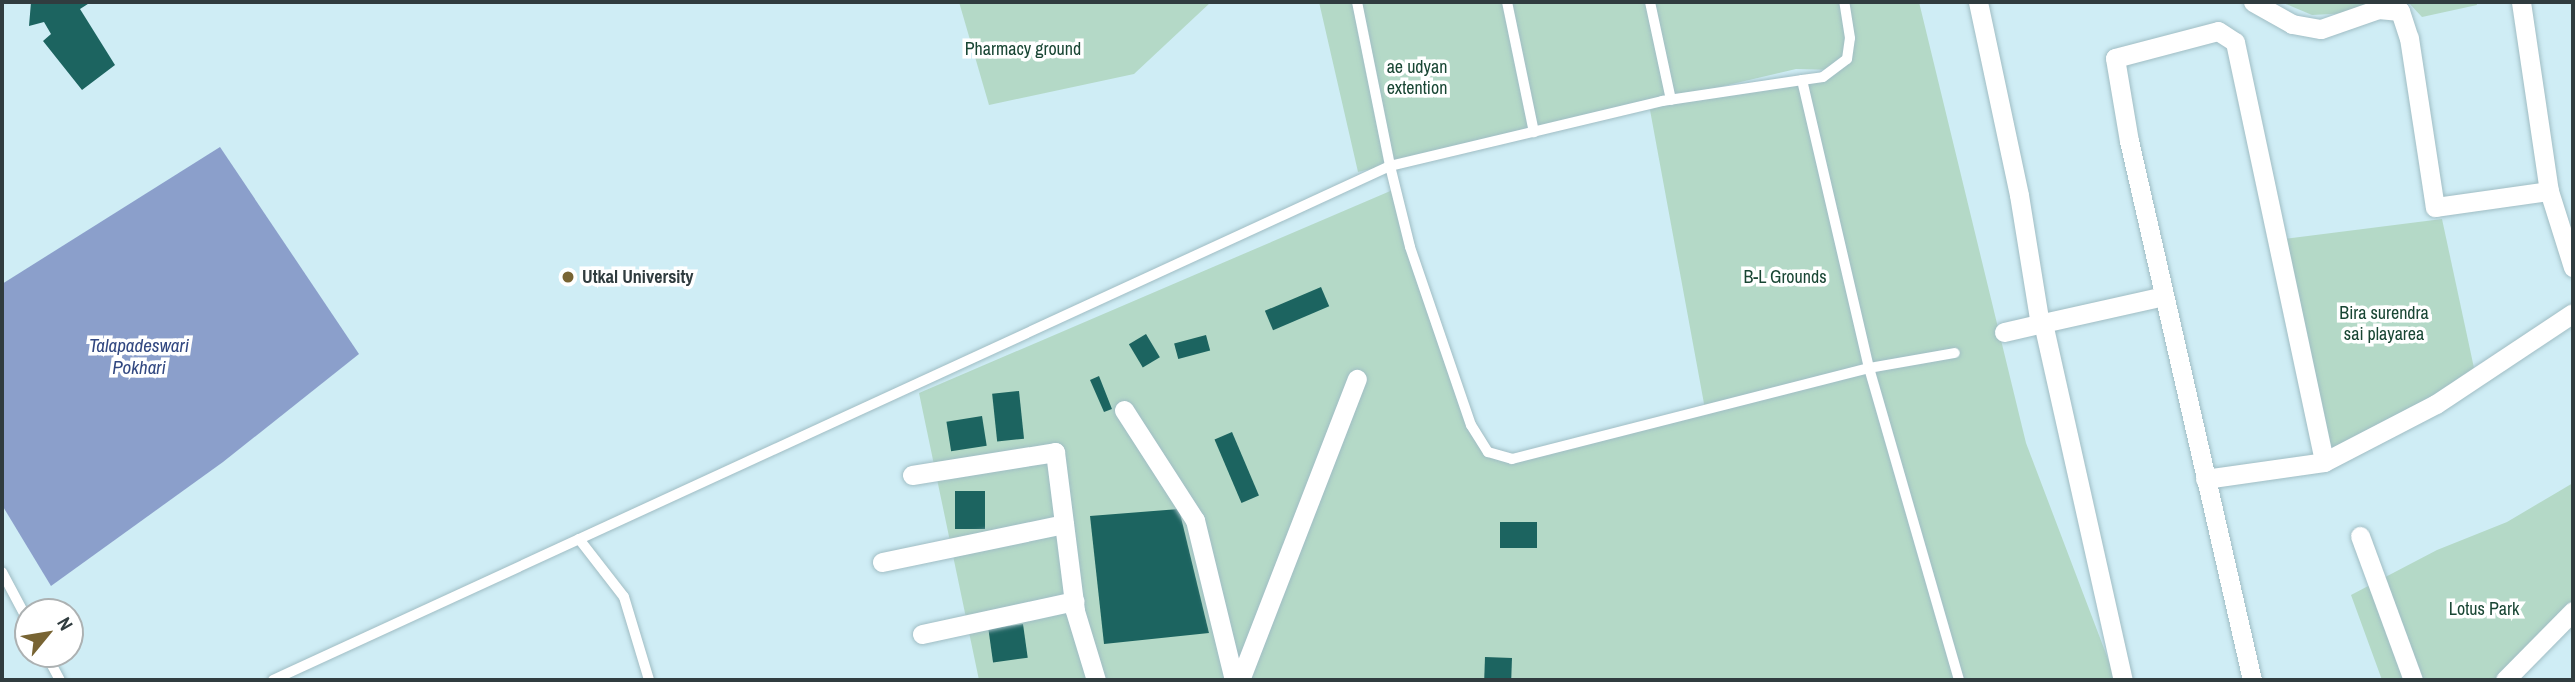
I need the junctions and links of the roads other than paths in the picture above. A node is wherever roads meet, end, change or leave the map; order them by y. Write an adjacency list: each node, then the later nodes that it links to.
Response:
1 (1357, 2): 11 (lane)
2 (1507, 2): 10 (lane)
3 (1650, 2): 9 (lane)
4 (1844, 2): 8 (lane)
5 (1978, 2): 16 (street)
6 (2253, 2): 12 (street)
7 (2521, 2): 12 (street)
8 (1802, 80): 9 (lane); 19 (lane)
9 (1671, 100): 10 (lane)
10 (1534, 132): 11 (lane)
11 (1390, 166): 19 (lane); 27 (lane)
12 (2549, 191): 13 (street)
13 (2573, 267)
14 (2164, 296): 16 (street); 22 (street); 24 (street)
15 (2573, 313): 22 (street)
16 (2041, 324): 17 (street); 40 (street)
17 (2004, 332)
18 (1955, 353): 19 (lane)
19 (1869, 368): 39 (lane)
20 (1357, 379): 38 (street)
21 (1124, 410): 37 (street)
22 (2323, 462): 24 (street)
23 (912, 475): 25 (street)
24 (2205, 479): 41 (street)
25 (1064, 524): 28 (street); 31 (street)
26 (2360, 536): 42 (street)
27 (579, 539): 34 (lane); 35 (lane)
28 (881, 562)
29 (2, 572): 30 (lane)
30 (16, 598)
31 (1074, 601): 33 (street); 36 (street)
32 (2573, 611): 43 (street)
33 (922, 634)
34 (273, 680)
35 (649, 680)
36 (1096, 680)
37 (1234, 680)
38 (1240, 680)
39 (1959, 680)
40 (2123, 680)
41 (2252, 680)
42 (2413, 680)
43 (2505, 680)

